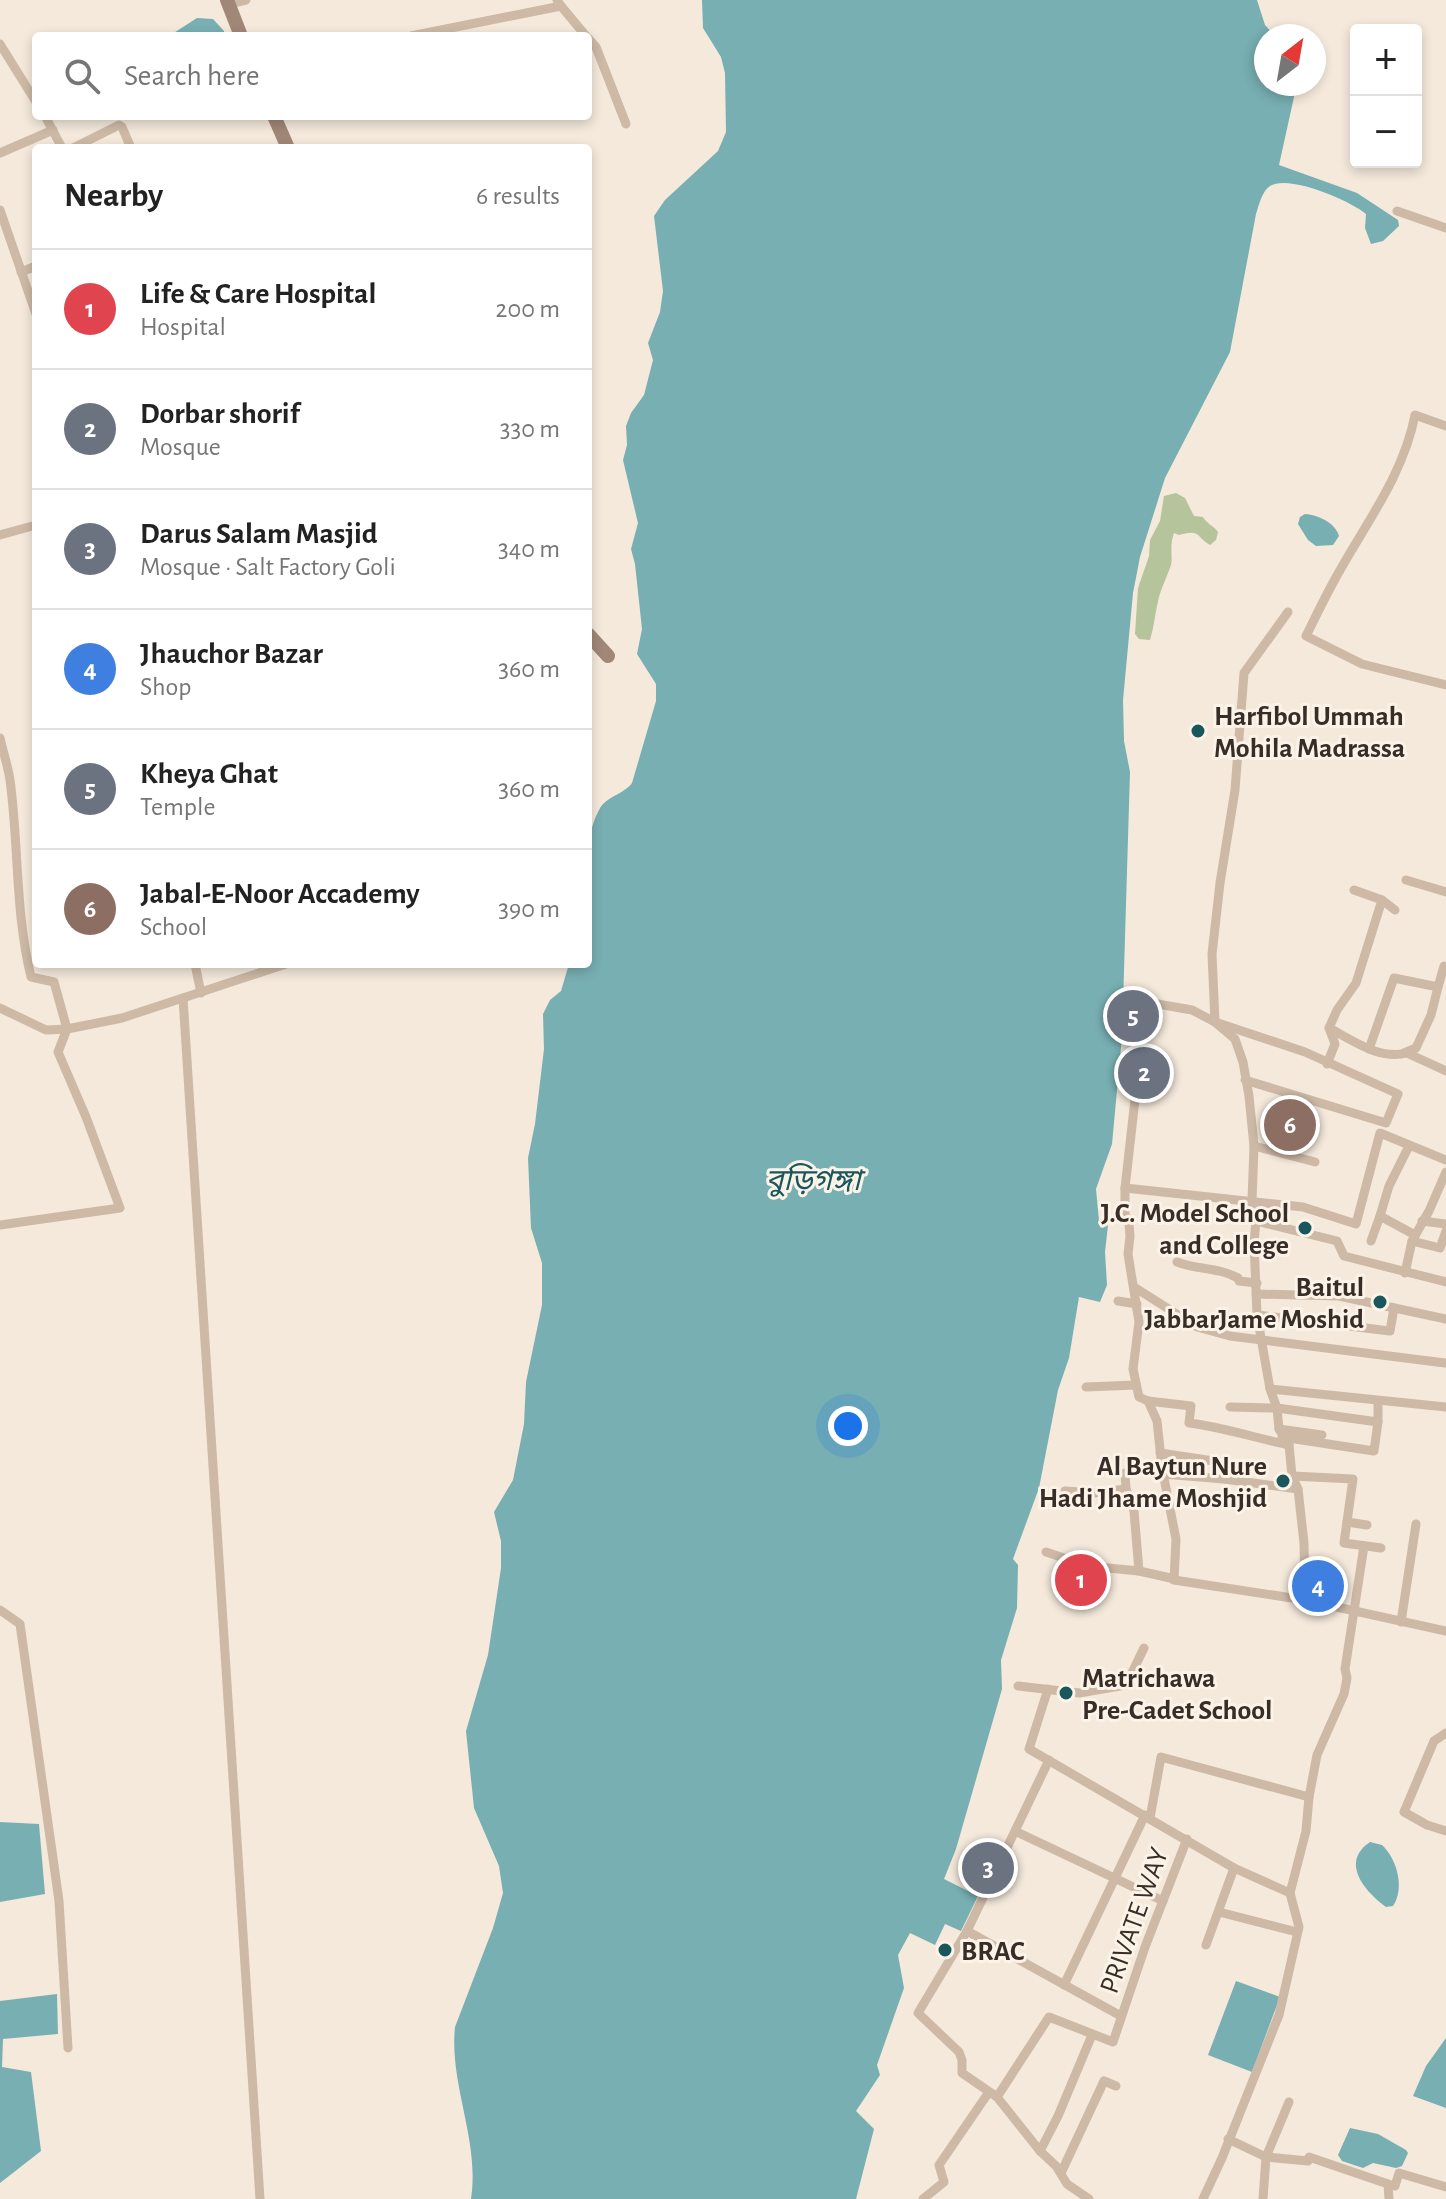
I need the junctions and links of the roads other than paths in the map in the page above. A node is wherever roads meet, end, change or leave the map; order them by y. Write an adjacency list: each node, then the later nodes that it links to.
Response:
1 (246, 0): 2 (street)
2 (228, 2): 4 (street)
3 (559, 3): 5 (street); 6 (street)
4 (239, 32)
5 (429, 32)
6 (583, 32)
7 (592, 43): 12 (street)
8 (0, 44): 9 (street)
9 (32, 96)
10 (47, 120): 13 (street)
11 (276, 120): 17 (street)
12 (626, 124)
13 (53, 130): 14 (street); 18 (street)
14 (60, 144)
15 (81, 144): 16 (street)
16 (129, 144)
17 (286, 144)
18 (0, 153)
19 (0, 210): 23 (street)
20 (1397, 211): 21 (street)
21 (1446, 228)
22 (32, 268): 23 (street)
23 (21, 272): 24 (street)
24 (32, 303)
25 (1446, 426): 31 (street)
26 (32, 526): 27 (street)
27 (0, 535)
28 (1288, 612): 47 (street)
29 (592, 638): 30 (street)
30 (608, 656)
31 (1446, 685)
32 (0, 738): 49 (street)
33 (1406, 880): 34 (street)
34 (1445, 889)
35 (1354, 890): 36 (street)
36 (1382, 900): 37 (street); 48 (street)
37 (1395, 910)
38 (1446, 967): 41 (street)
39 (196, 968): 42 (street)
40 (274, 968): 42 (street)
41 (1441, 985): 50 (street); 51 (street)
42 (201, 993): 43 (street)
43 (183, 998): 49 (street); 148 (street)
44 (1123, 1002): 45 (street)
45 (1146, 1002): 47 (street); 62 (street)
46 (3, 1010): 49 (street)
47 (1215, 1022): 52 (street); 54 (street)
48 (1329, 1028): 50 (street); 52 (street)
49 (67, 1029): 68 (street)
50 (1369, 1049): 51 (street)
51 (1393, 1056): 53 (street)
52 (1327, 1064): 55 (street)
53 (1446, 1071)
54 (1245, 1080): 55 (street); 57 (street)
55 (1386, 1123): 56 (street)
56 (1380, 1133): 58 (street); 63 (street)
57 (1254, 1146): 60 (street); 63 (street)
58 (1409, 1146): 59 (street); 64 (street)
59 (1446, 1160)
60 (1315, 1162)
61 (1446, 1172): 66 (street)
62 (1125, 1188): 63 (street); 76 (street)
63 (1252, 1201): 65 (street)
64 (1380, 1216): 70 (street); 71 (street)
65 (1256, 1221): 73 (street); 75 (street)
66 (1422, 1221): 67 (street); 70 (street)
67 (1446, 1224)
68 (0, 1225)
69 (1446, 1231): 70 (street)
70 (1414, 1238): 73 (street)
71 (1371, 1241)
72 (1177, 1262): 75 (street)
73 (1405, 1273): 74 (street)
74 (1446, 1282)
75 (1257, 1283): 77 (street)
76 (1134, 1287): 79 (street); 83 (street)
77 (1256, 1294): 80 (street); 81 (street)
78 (1118, 1301): 79 (street)
79 (1137, 1304): 85 (street)
80 (1394, 1308): 81 (street); 82 (street)
81 (1257, 1315): 83 (street)
82 (1446, 1319)
83 (1261, 1341): 84 (street); 87 (street)
84 (1445, 1363)
85 (1136, 1385): 86 (street); 88 (street)
86 (1086, 1387)
87 (1270, 1389): 89 (street); 92 (street)
88 (1148, 1401): 95 (street); 96 (street)
89 (1378, 1401): 91 (street); 93 (street)
90 (1230, 1407): 92 (street)
91 (1446, 1407)
92 (1276, 1408): 93 (street); 95 (street)
93 (1378, 1422): 95 (street)
94 (1322, 1435): 95 (street)
95 (1283, 1437): 100 (street)
96 (1160, 1453): 97 (street); 99 (street)
97 (1227, 1463)
98 (1125, 1473): 101 (street)
99 (1163, 1474): 102 (street); 111 (street)
100 (1292, 1476): 102 (street); 104 (street)
101 (1126, 1489): 103 (street); 110 (street)
102 (1298, 1489): 112 (street)
103 (1065, 1491)
104 (1347, 1522): 106 (street); 107 (street)
105 (1416, 1524): 115 (street)
106 (1367, 1525)
107 (1364, 1546): 108 (street); 114 (street)
108 (1381, 1548)
109 (1046, 1552): 110 (street)
110 (1139, 1571): 111 (street)
111 (1175, 1580): 112 (street)
112 (1305, 1600): 114 (street)
113 (0, 1610): 138 (street)
114 (1354, 1612): 115 (street); 122 (street)
115 (1401, 1622): 116 (street)
116 (1446, 1631)
117 (1144, 1648): 119 (street)
118 (1018, 1686): 119 (street)
119 (1048, 1689): 121 (street)
120 (1446, 1733): 124 (street)
121 (1049, 1760): 123 (street); 125 (street)
122 (1309, 1797): 123 (street); 129 (street)
123 (1148, 1816): 126 (street); 128 (street)
124 (1446, 1831)
125 (1017, 1832): 128 (street); 132 (street)
126 (1187, 1839): 127 (street); 130 (street, PRIVATE WAY)
127 (1234, 1868): 129 (street); 131 (street)
128 (1113, 1880): 130 (street); 135 (street)
129 (1290, 1893): 133 (street)
130 (1163, 1901): 136 (street, PRIVATE WAY)
131 (1219, 1912): 133 (street); 134 (street)
132 (967, 1931): 135 (street); 140 (street)
133 (1297, 1932): 142 (street)
134 (1206, 1945)
135 (1064, 1985): 136 (street)
136 (1121, 2016): 137 (street)
137 (1092, 2035): 140 (street); 143 (street)
138 (68, 2048)
139 (1116, 2086): 145 (street)
140 (993, 2094): 143 (street); 149 (street)
141 (1289, 2102): 144 (street)
142 (1228, 2139): 144 (street); 151 (street)
143 (1040, 2151): 145 (street)
144 (1266, 2157): 146 (street); 152 (street)
145 (1061, 2173): 150 (street)
146 (1388, 2184): 147 (street); 153 (street)
147 (1446, 2187)
148 (260, 2199)
149 (923, 2199)
150 (1089, 2199)
151 (1203, 2199)
152 (1263, 2199)
153 (1389, 2199)

